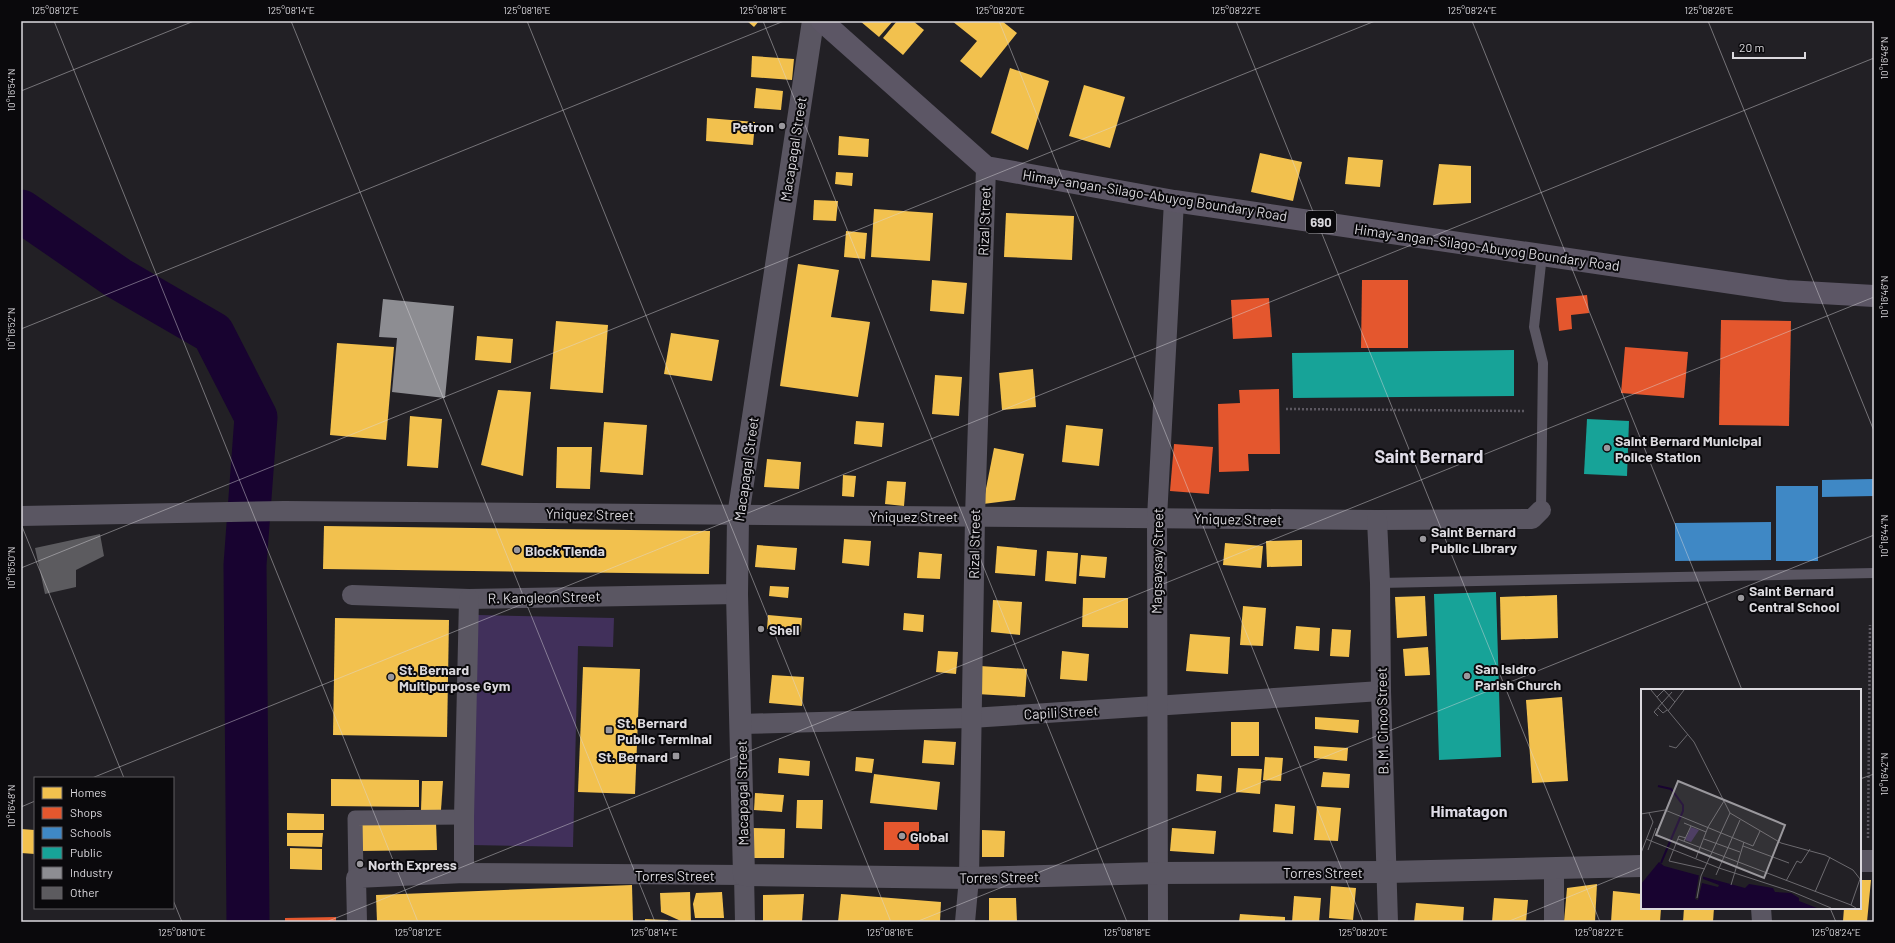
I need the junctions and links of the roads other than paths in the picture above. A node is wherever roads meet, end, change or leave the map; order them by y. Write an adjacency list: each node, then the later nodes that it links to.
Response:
1 (813, 21): 9 (street, Macapagal Street)
2 (822, 21): 3 (main road)
3 (986, 167): 4 (main road, Himay-angan-Silago-Abuyog Boundary Road / 690); 10 (street, Rizal Street)
4 (1174, 200): 5 (main road, Himay-angan-Silago-Abuyog Boundary Road / 690); 11 (street, Magsaysay Street)
5 (1542, 255): 6 (main road, Himay-angan-Silago-Abuyog Boundary Road / 690); 7 (lane)
6 (1874, 296)
7 (1541, 510): 12 (street, Yniquez Street)
8 (21, 516): 9 (street, Yniquez Street)
9 (738, 516): 10 (street, Yniquez Street); 15 (street, Macapagal Street)
10 (975, 517): 11 (street, Yniquez Street); 20 (street, Rizal Street)
11 (1157, 518): 12 (street, Yniquez Street); 19 (street, Magsaysay Street)
12 (1377, 520): 14 (street, B. M. Cinco Street)
13 (1874, 573): 14 (lane)
14 (1380, 582): 18 (street, B. M. Cinco Street)
15 (737, 594): 17 (street, R. Kangleon Street); 21 (street, Macapagal Street)
16 (352, 595): 17 (street, R. Kangleon Street)
17 (469, 599): 22 (street)
18 (1380, 691): 19 (street, Capili Street); 25 (street, B. M. Cinco Street)
19 (1156, 707): 20 (street, Capili Street); 27 (street, Magsaysay Street)
20 (971, 718): 21 (street, Capili Street); 30 (street, Rizal Street)
21 (740, 724): 28 (street, Macapagal Street)
22 (464, 817): 26 (street); 29 (street)
23 (1641, 866): 24 (street, Torres Street)
24 (1554, 868): 25 (street, Torres Street); 37 (street)
25 (1387, 872): 27 (street, Torres Street); 36 (street, B. M. Cinco Street)
26 (464, 873): 28 (street, Torres Street); 29 (street, Torres Street)
27 (1158, 873): 30 (street, Torres Street); 35 (street, Magsaysay Street)
28 (744, 875): 30 (street, Torres Street); 33 (street, Macapagal Street)
29 (356, 878): 32 (street)
30 (969, 878): 34 (street, Rizal Street)
31 (1761, 909): 38 (street)
32 (357, 922)
33 (744, 922)
34 (965, 922)
35 (1158, 922)
36 (1388, 922)
37 (1554, 922)
38 (1762, 922)

